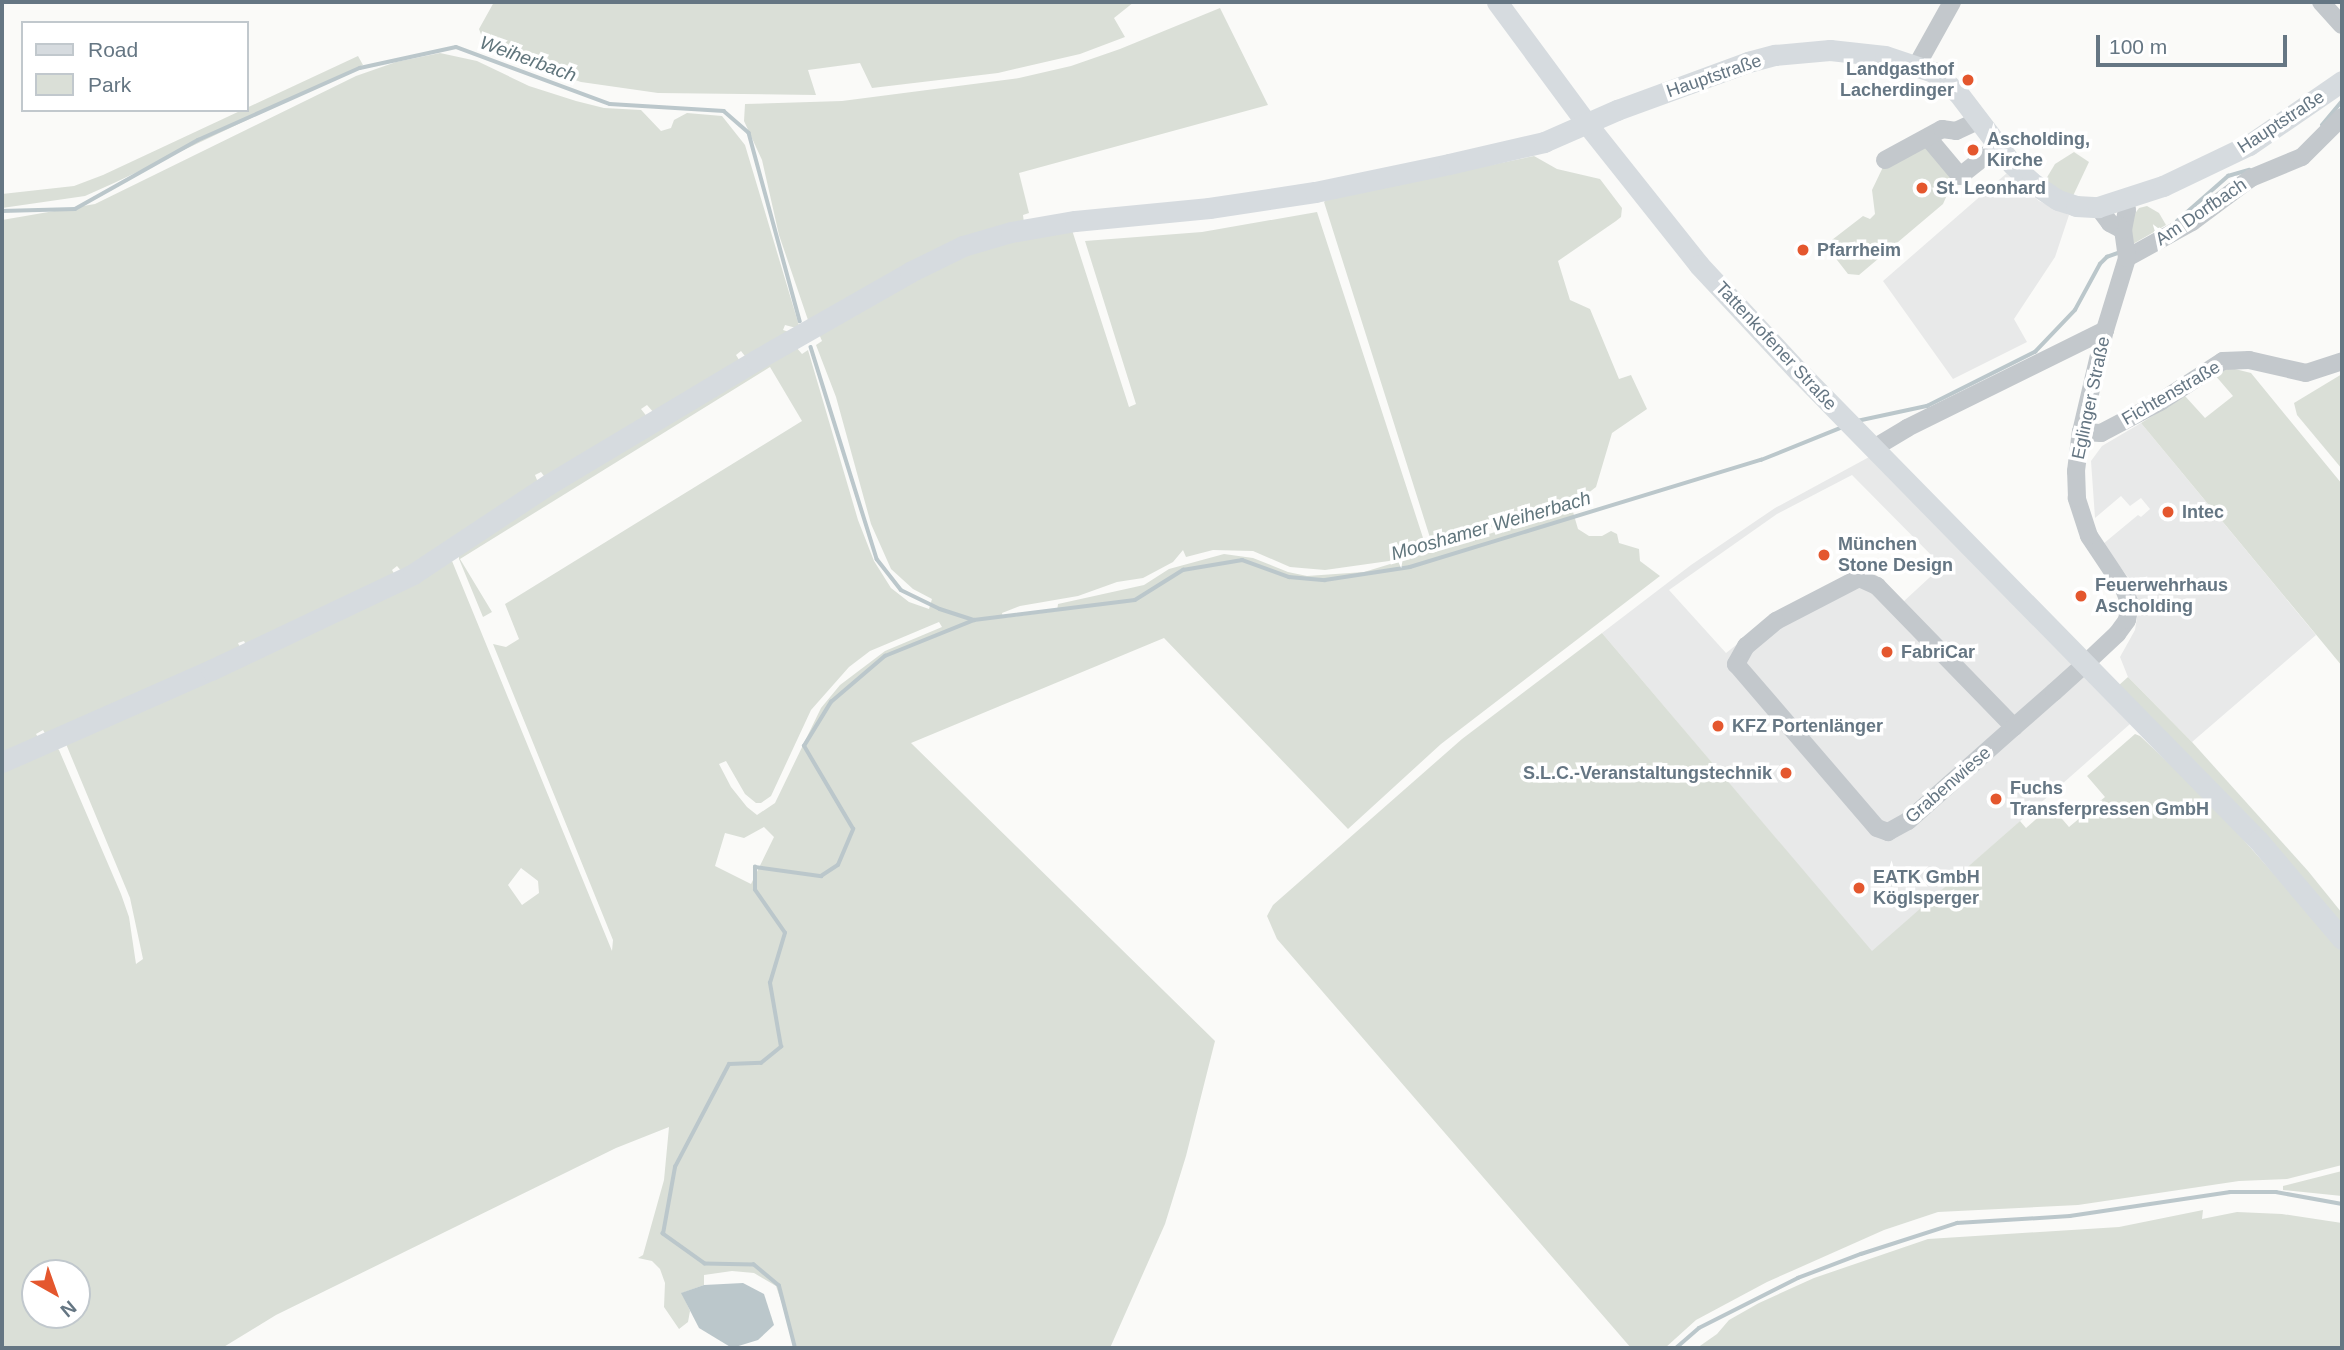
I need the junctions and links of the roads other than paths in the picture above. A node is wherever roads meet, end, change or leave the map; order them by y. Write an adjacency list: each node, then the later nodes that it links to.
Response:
1 (1497, 2): 9 (main road, Tattenkofener Straße)
2 (1952, 2): 5 (street)
3 (2321, 2): 4 (street)
4 (2342, 25)
5 (1917, 65): 8 (main road, Hauptstraße); 9 (main road, Hauptstraße)
6 (2342, 81): 13 (main road, Hauptstraße)
7 (2342, 117): 15 (street, Am Dorfbach)
8 (1980, 120): 10 (street); 11 (main road, Hauptstraße)
9 (1587, 124): 19 (main road, Tattenkofener Straße); 22 (main road, Hauptstraße)
10 (1928, 139): 11 (street); 12 (street)
11 (1998, 146): 14 (main road, Hauptstraße)
12 (1885, 160)
13 (2125, 200): 14 (main road, Hauptstraße); 15 (street, Eglinger Straße)
14 (2098, 207): 15 (street)
15 (2125, 246): 16 (street, Eglinger Straße)
16 (2105, 330): 18 (street, Eglinger Straße); 19 (street)
17 (2342, 361): 18 (street, Fichtenstraße)
18 (2081, 432): 20 (street, Eglinger Straße)
19 (1867, 441): 20 (main road, Tattenkofener Straße)
20 (2085, 664): 21 (street, Grabenwiese); 23 (main road, Tattenkofener Straße)
21 (2014, 727): 21 (street, Grabenwiese)
22 (2, 762)
23 (2342, 939)

